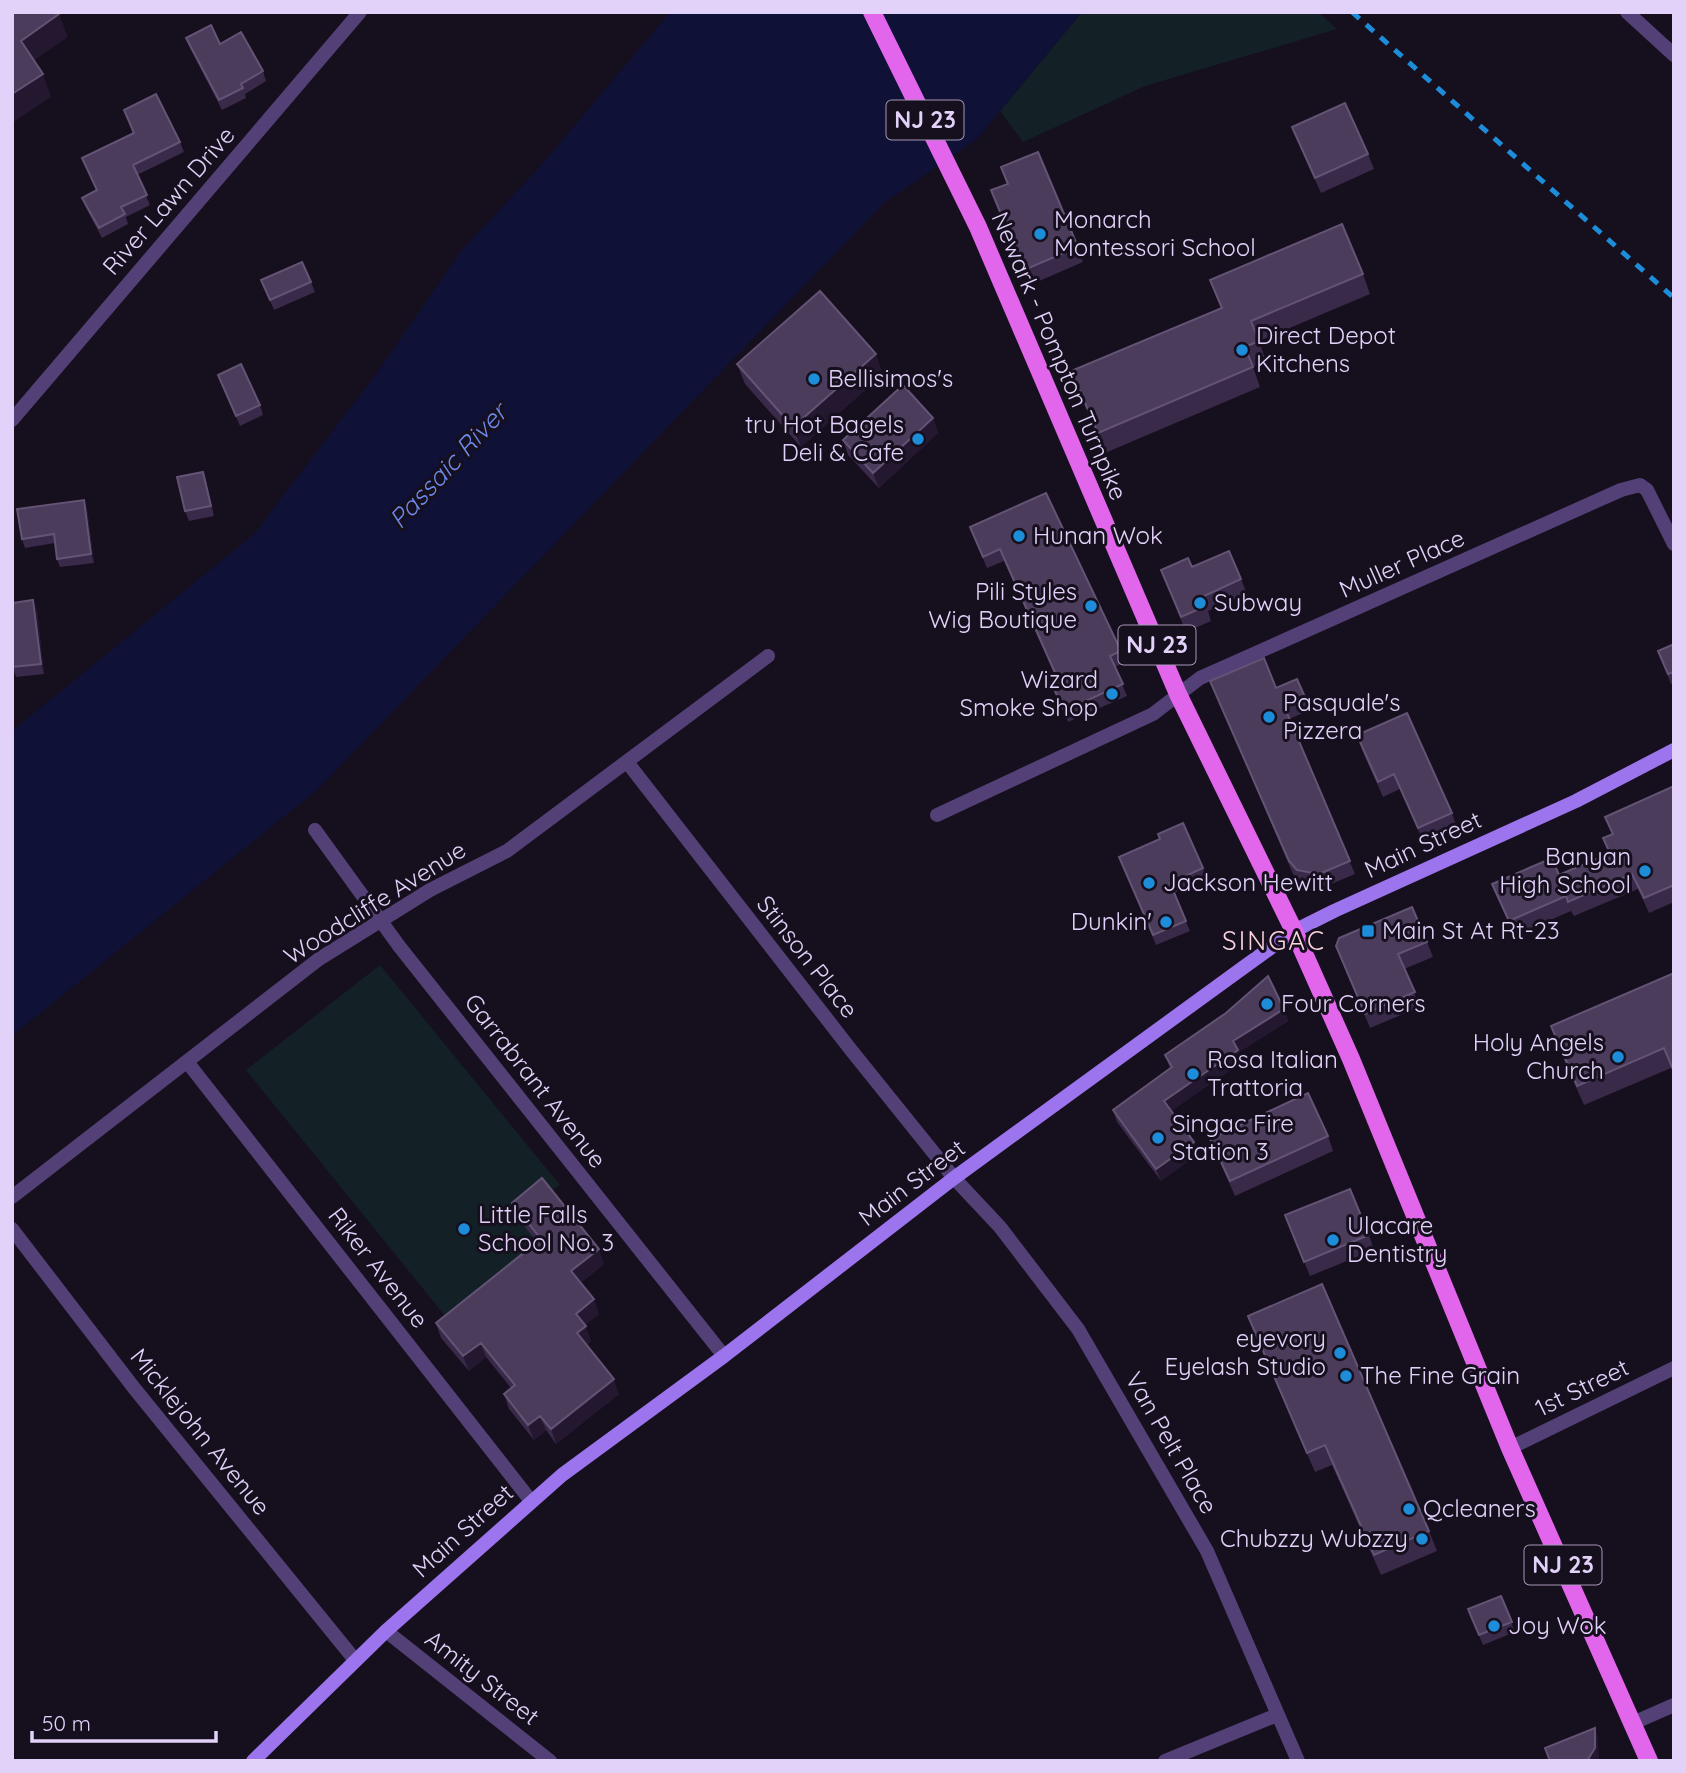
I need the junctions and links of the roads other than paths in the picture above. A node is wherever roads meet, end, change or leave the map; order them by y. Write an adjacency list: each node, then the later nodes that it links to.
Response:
1 (360, 12): 5 (street, River Lawn Drive)
2 (872, 12): 8 (main road, Newark - Pompton Turnpike / NJ 23)
3 (1627, 12): 4 (street)
4 (1674, 55)
5 (12, 419)
6 (1674, 544): 8 (street, Muller Place)
7 (768, 656): 10 (street, Woodcliffe Avenue)
8 (1178, 694): 11 (street, Muller Place); 14 (main road, Newark - Pompton Turnpike / NJ 23)
9 (1674, 750): 14 (main road, Main Street)
10 (627, 762): 13 (street, Woodcliffe Avenue); 16 (street, Stinson Place)
11 (937, 815)
12 (315, 830): 13 (street, Garrabrant Avenue)
13 (381, 921): 15 (street, Woodcliffe Avenue); 19 (street, Garrabrant Avenue)
14 (1294, 932): 16 (main road, Main Street); 21 (main road, Newark - Pompton Turnpike / NJ 23)
15 (188, 1063): 17 (street, Woodcliffe Avenue); 22 (street, Riker Avenue)
16 (954, 1178): 19 (main road, Main Street); 26 (street, Van Pelt Place)
17 (12, 1197)
18 (12, 1228): 24 (street, Micklejohn Avenue)
19 (724, 1356): 22 (main road, Main Street)
20 (1674, 1368): 21 (street, 1st Street)
21 (1510, 1448): 27 (main road, Newark - Pompton Turnpike / NJ 23)
22 (531, 1501): 23 (main road, Main Street)
23 (386, 1631): 24 (main road, Main Street); 29 (street, Amity Street)
24 (355, 1661): 28 (main road, Main Street)
25 (1674, 1705): 27 (street)
26 (1278, 1715): 30 (street); 31 (street, Van Pelt Place)
27 (1633, 1723): 32 (main road, Newark - Pompton Turnpike / NJ 23)
28 (253, 1761)
29 (550, 1761)
30 (1165, 1761)
31 (1298, 1761)
32 (1649, 1761)

